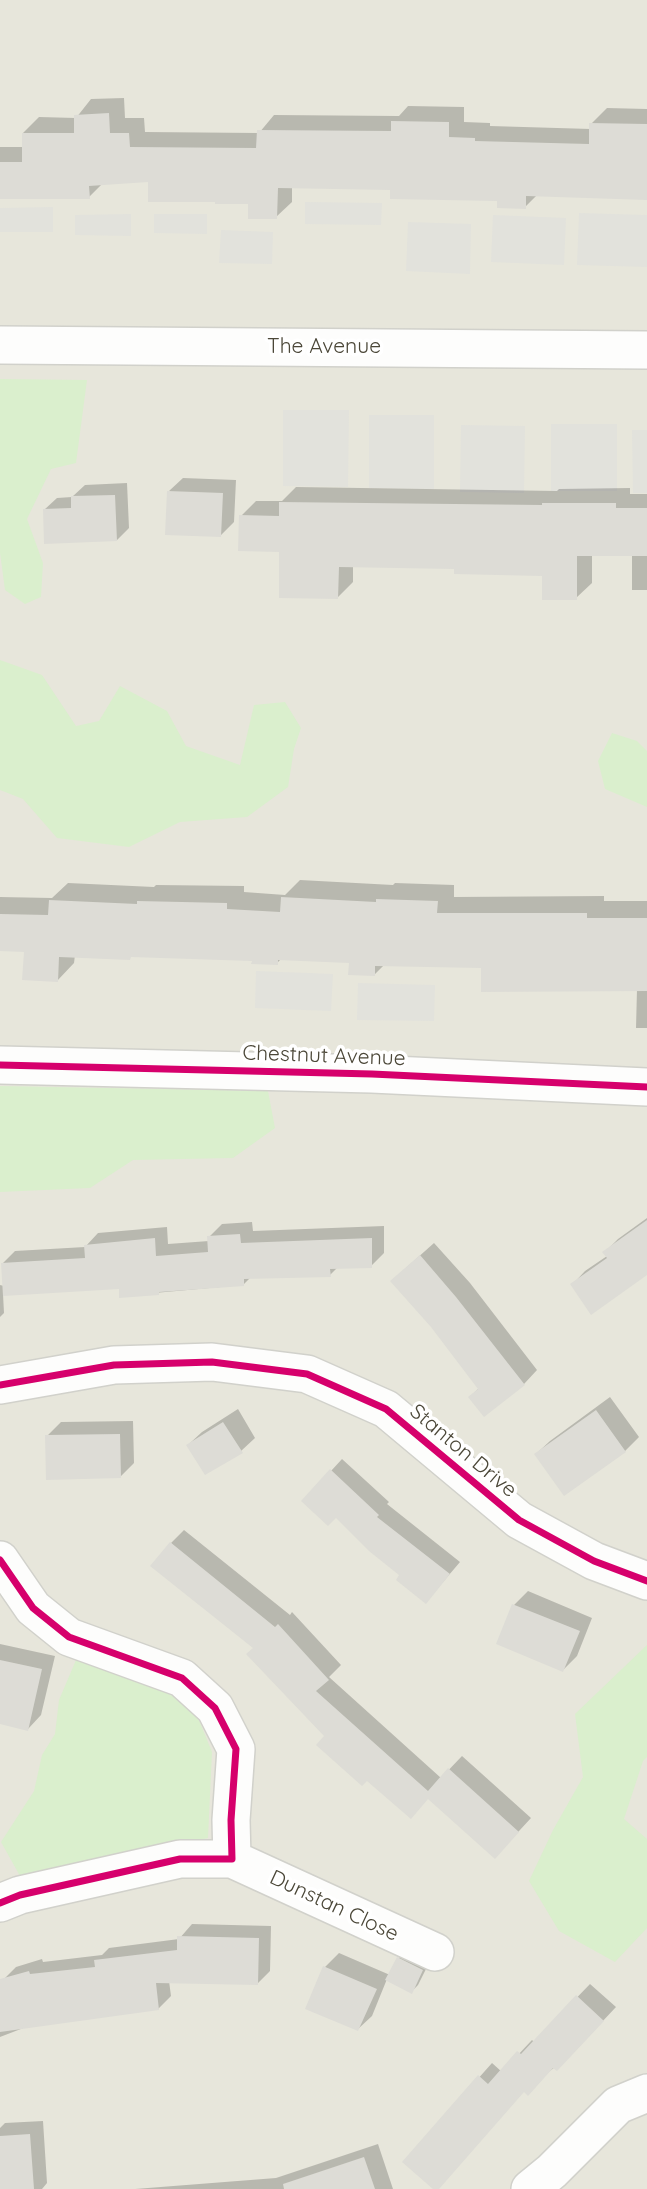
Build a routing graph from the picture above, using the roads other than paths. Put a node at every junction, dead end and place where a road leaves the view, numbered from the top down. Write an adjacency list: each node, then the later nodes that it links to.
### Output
1 (0, 345): 2 (street, The Avenue)
2 (647, 350)
3 (0, 1065): 4 (street, Chestnut Avenue)
4 (647, 1087)
5 (0, 1385): 7 (street, Stanton Drive)
6 (0, 1560): 8 (street)
7 (647, 1581)
8 (232, 1859): 9 (street); 10 (street, Dunstan Close)
9 (0, 1903)
10 (435, 1952)
11 (647, 2093): 12 (street)
12 (530, 2189)

